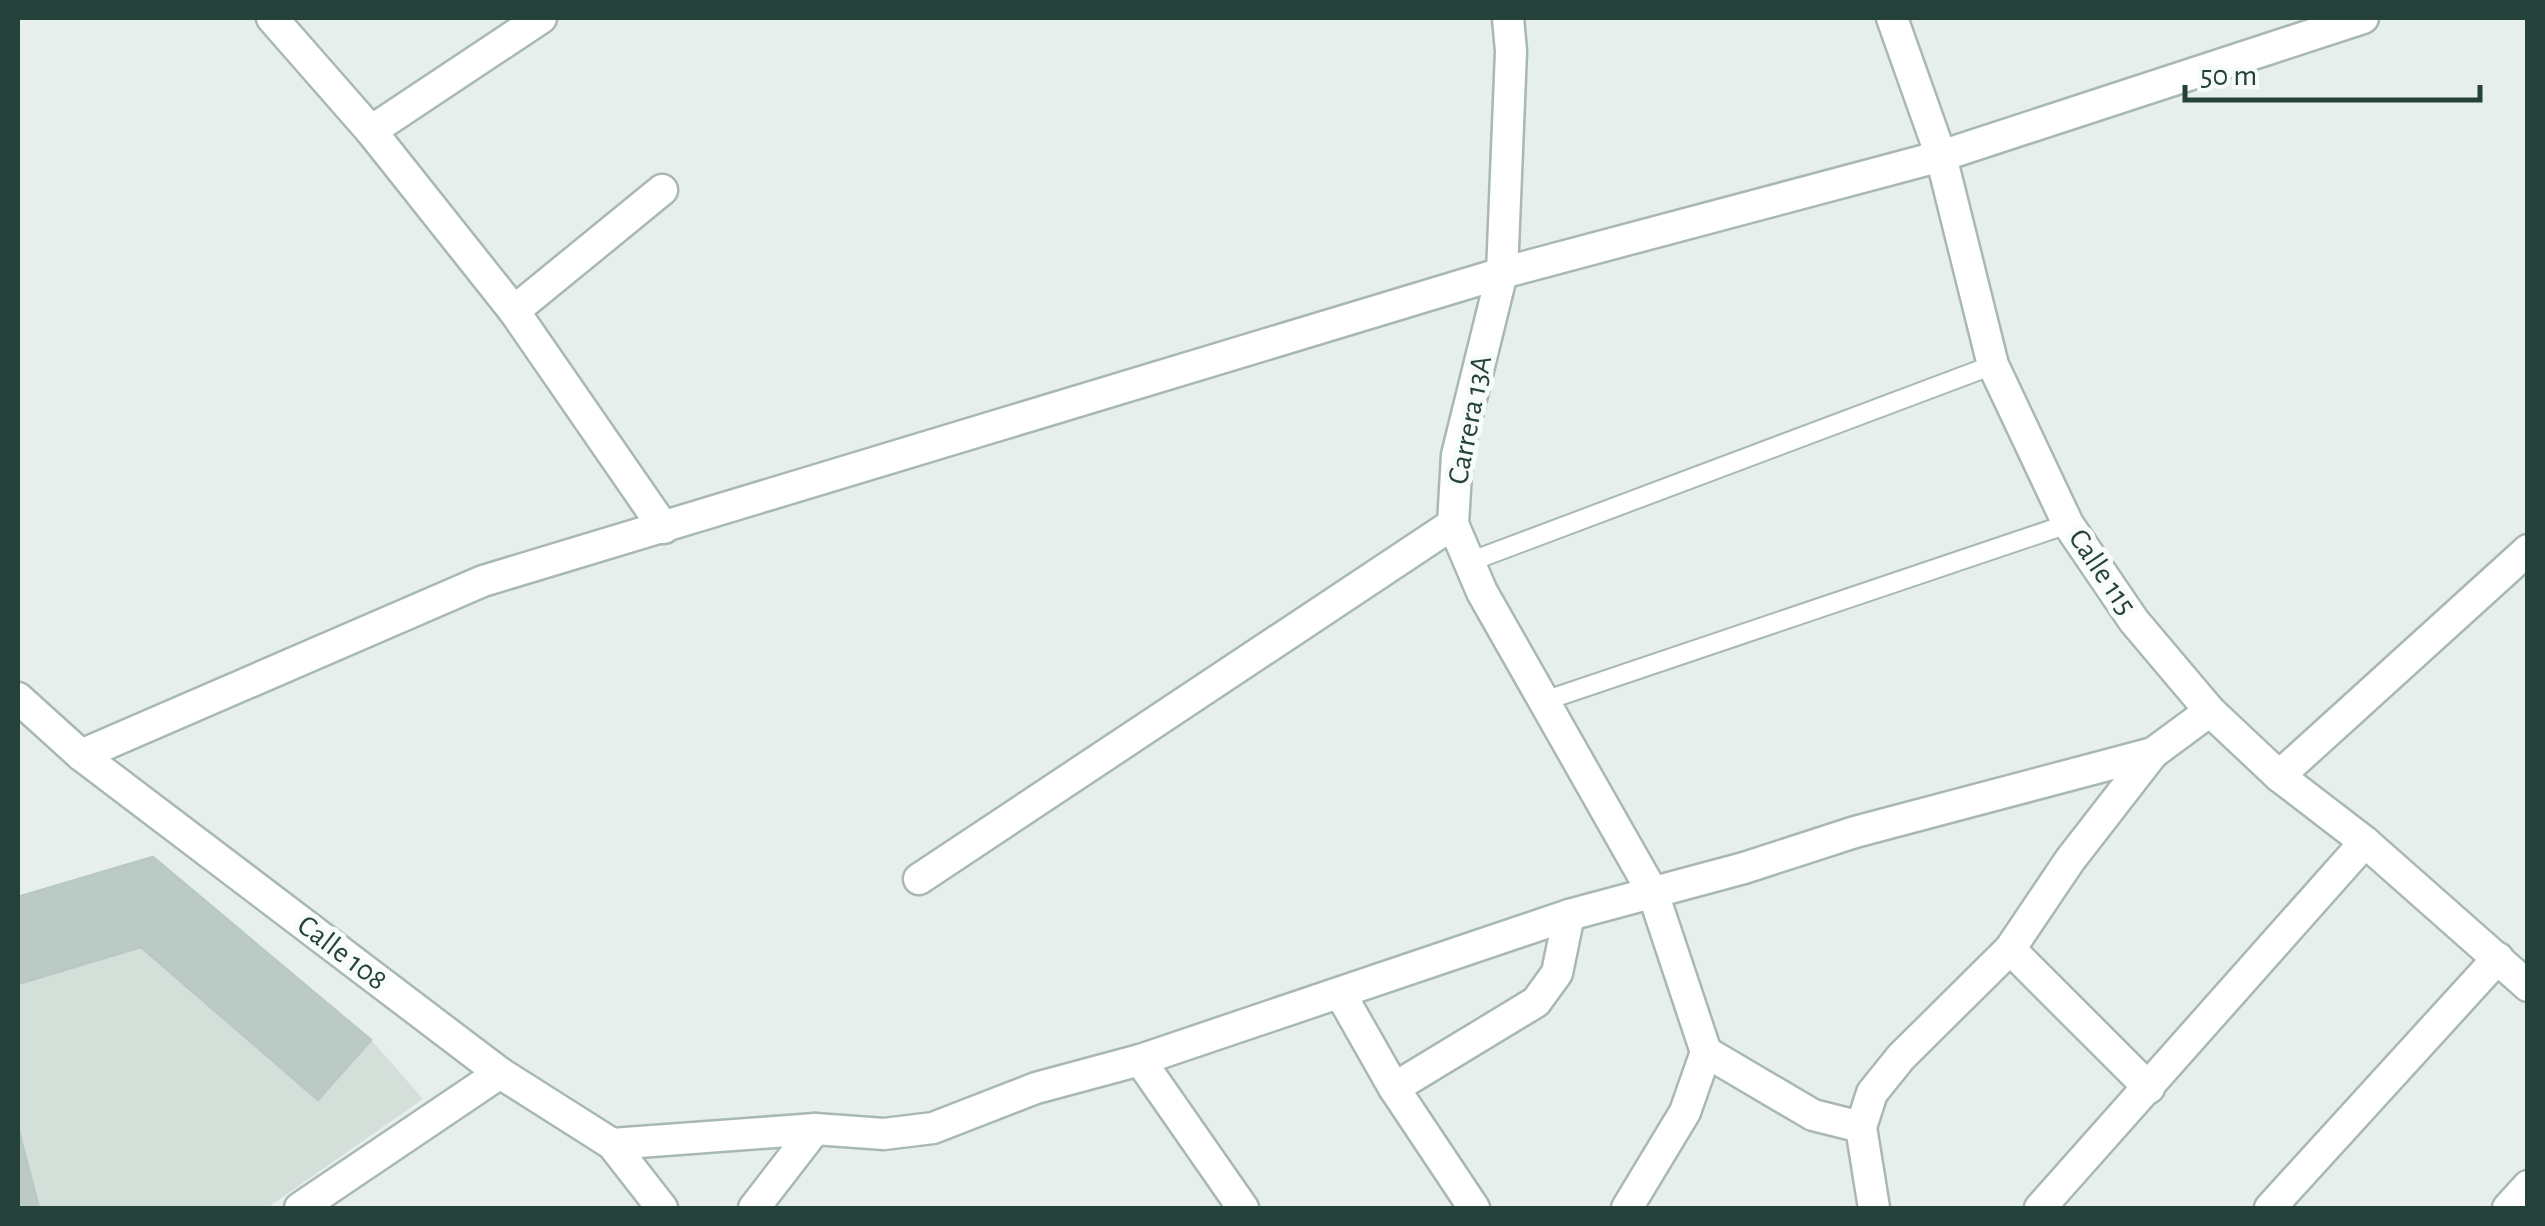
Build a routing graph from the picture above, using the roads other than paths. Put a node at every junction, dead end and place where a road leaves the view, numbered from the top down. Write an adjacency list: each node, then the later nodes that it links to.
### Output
1 (272, 18): 6 (street)
2 (541, 18): 6 (street)
3 (1508, 18): 9 (street, Carrera 13A)
4 (1892, 18): 7 (street, Calle 115)
5 (2363, 18): 7 (street)
6 (371, 130): 10 (street)
7 (1941, 156): 9 (street); 11 (street, Calle 115)
8 (662, 190): 10 (street)
9 (1502, 273): 12 (street, Carrera 13A); 14 (street)
10 (514, 311): 14 (street)
11 (1993, 365): 13 (street, Calle 115); 16 (lane)
12 (1453, 524): 16 (street, Carrera 13A); 24 (street)
13 (2068, 524): 18 (lane); 19 (street, Calle 115)
14 (664, 528): 21 (street)
15 (2528, 550): 22 (street)
16 (1469, 562): 18 (street, Carrera 13A)
17 (18, 698): 21 (street, Calle 108)
18 (1544, 701): 25 (street, Carrera 13A)
19 (2210, 711): 20 (street); 22 (street, Calle 115)
20 (2153, 753): 25 (street); 27 (street)
21 (81, 755): 33 (street, Calle 108)
22 (2279, 776): 23 (street, Calle 115)
23 (2365, 842): 28 (street, Calle 115); 35 (street)
24 (918, 879)
25 (1653, 893): 26 (street); 31 (street, Carrera 13A)
26 (1570, 915): 30 (street); 34 (street)
27 (2010, 949): 35 (street); 36 (street)
28 (2498, 958): 29 (street, Calle 115); 48 (street)
29 (2528, 986)
30 (1340, 993): 32 (street); 34 (street)
31 (1706, 1052): 36 (street); 45 (street)
32 (1140, 1060): 37 (street); 43 (street)
33 (500, 1072): 38 (street, Calle 108); 40 (street)
34 (1394, 1088): 44 (street)
35 (2149, 1088): 47 (street)
36 (1861, 1128): 46 (street)
37 (815, 1129): 38 (street); 42 (street)
38 (612, 1144): 41 (street, Calle 108)
39 (2528, 1186): 49 (street)
40 (300, 1208)
41 (662, 1208)
42 (754, 1208)
43 (1243, 1208)
44 (1474, 1208)
45 (1627, 1208)
46 (1874, 1208)
47 (2040, 1208)
48 (2270, 1208)
49 (2508, 1208)

